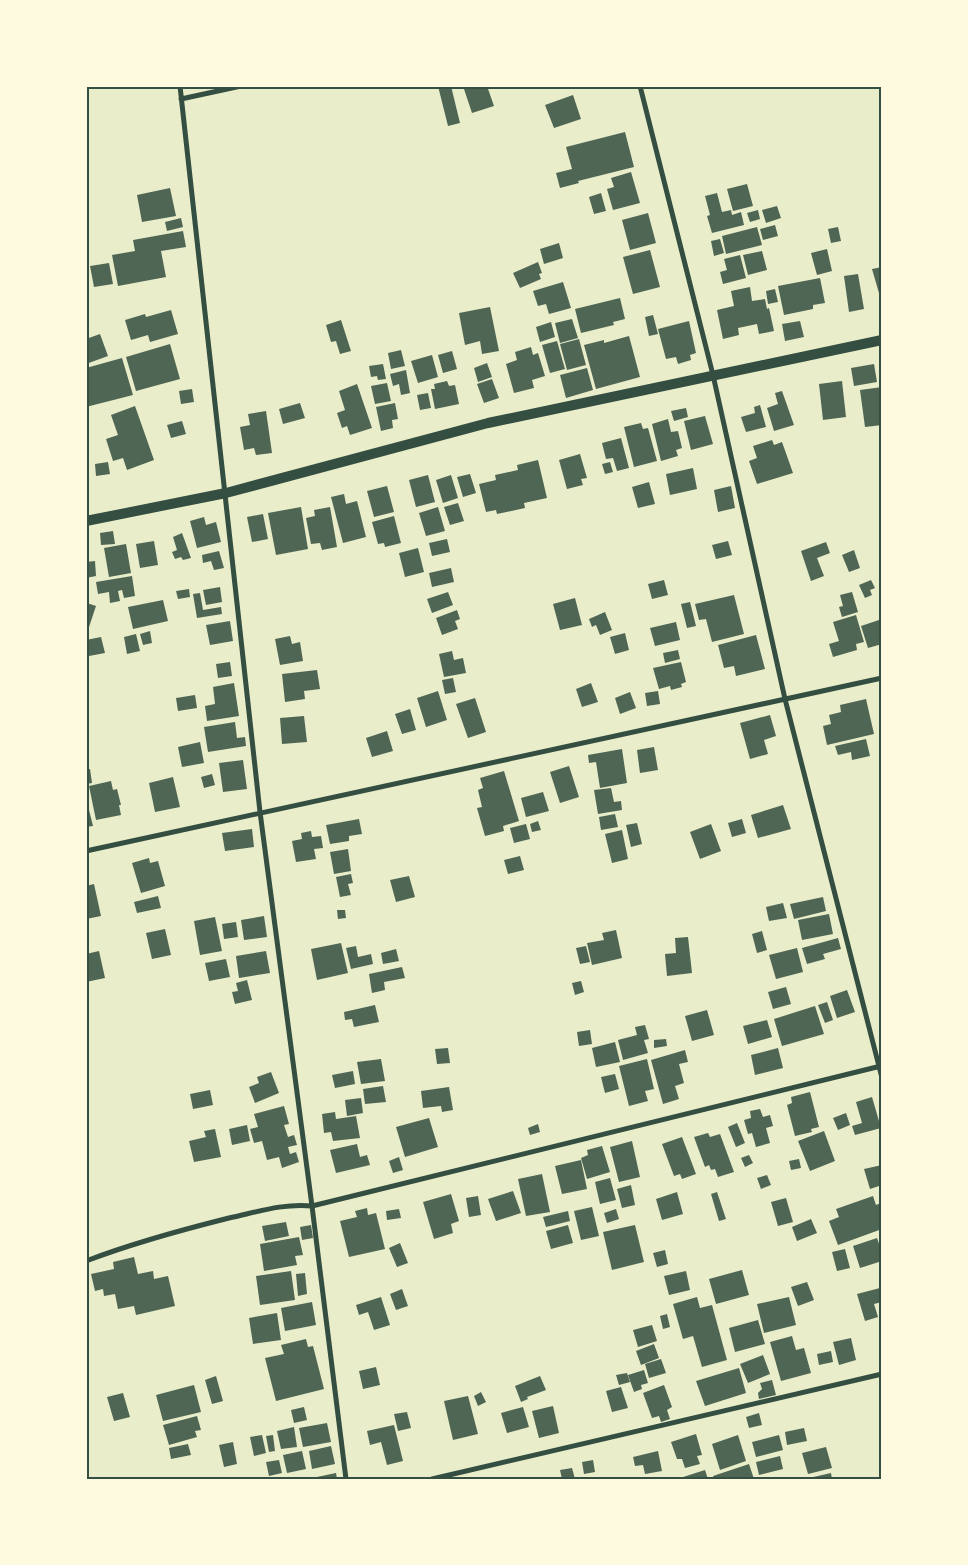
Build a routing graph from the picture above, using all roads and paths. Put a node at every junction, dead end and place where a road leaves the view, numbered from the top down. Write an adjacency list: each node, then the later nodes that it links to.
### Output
1 (180, 86): 4 (street)
2 (241, 86): 4 (street)
3 (640, 86): 6 (street)
4 (182, 99): 7 (street)
5 (882, 340): 6 (main road)
6 (713, 375): 7 (main road); 10 (street)
7 (226, 493): 8 (main road); 11 (street)
8 (86, 521)
9 (882, 678): 10 (street)
10 (785, 699): 11 (street); 13 (street)
11 (260, 812): 12 (street); 15 (street)
12 (86, 851)
13 (880, 1066): 14 (street); 15 (street)
14 (882, 1078)
15 (312, 1206): 16 (street); 18 (street)
16 (86, 1261)
17 (882, 1374): 19 (street)
18 (346, 1479)
19 (432, 1479)

